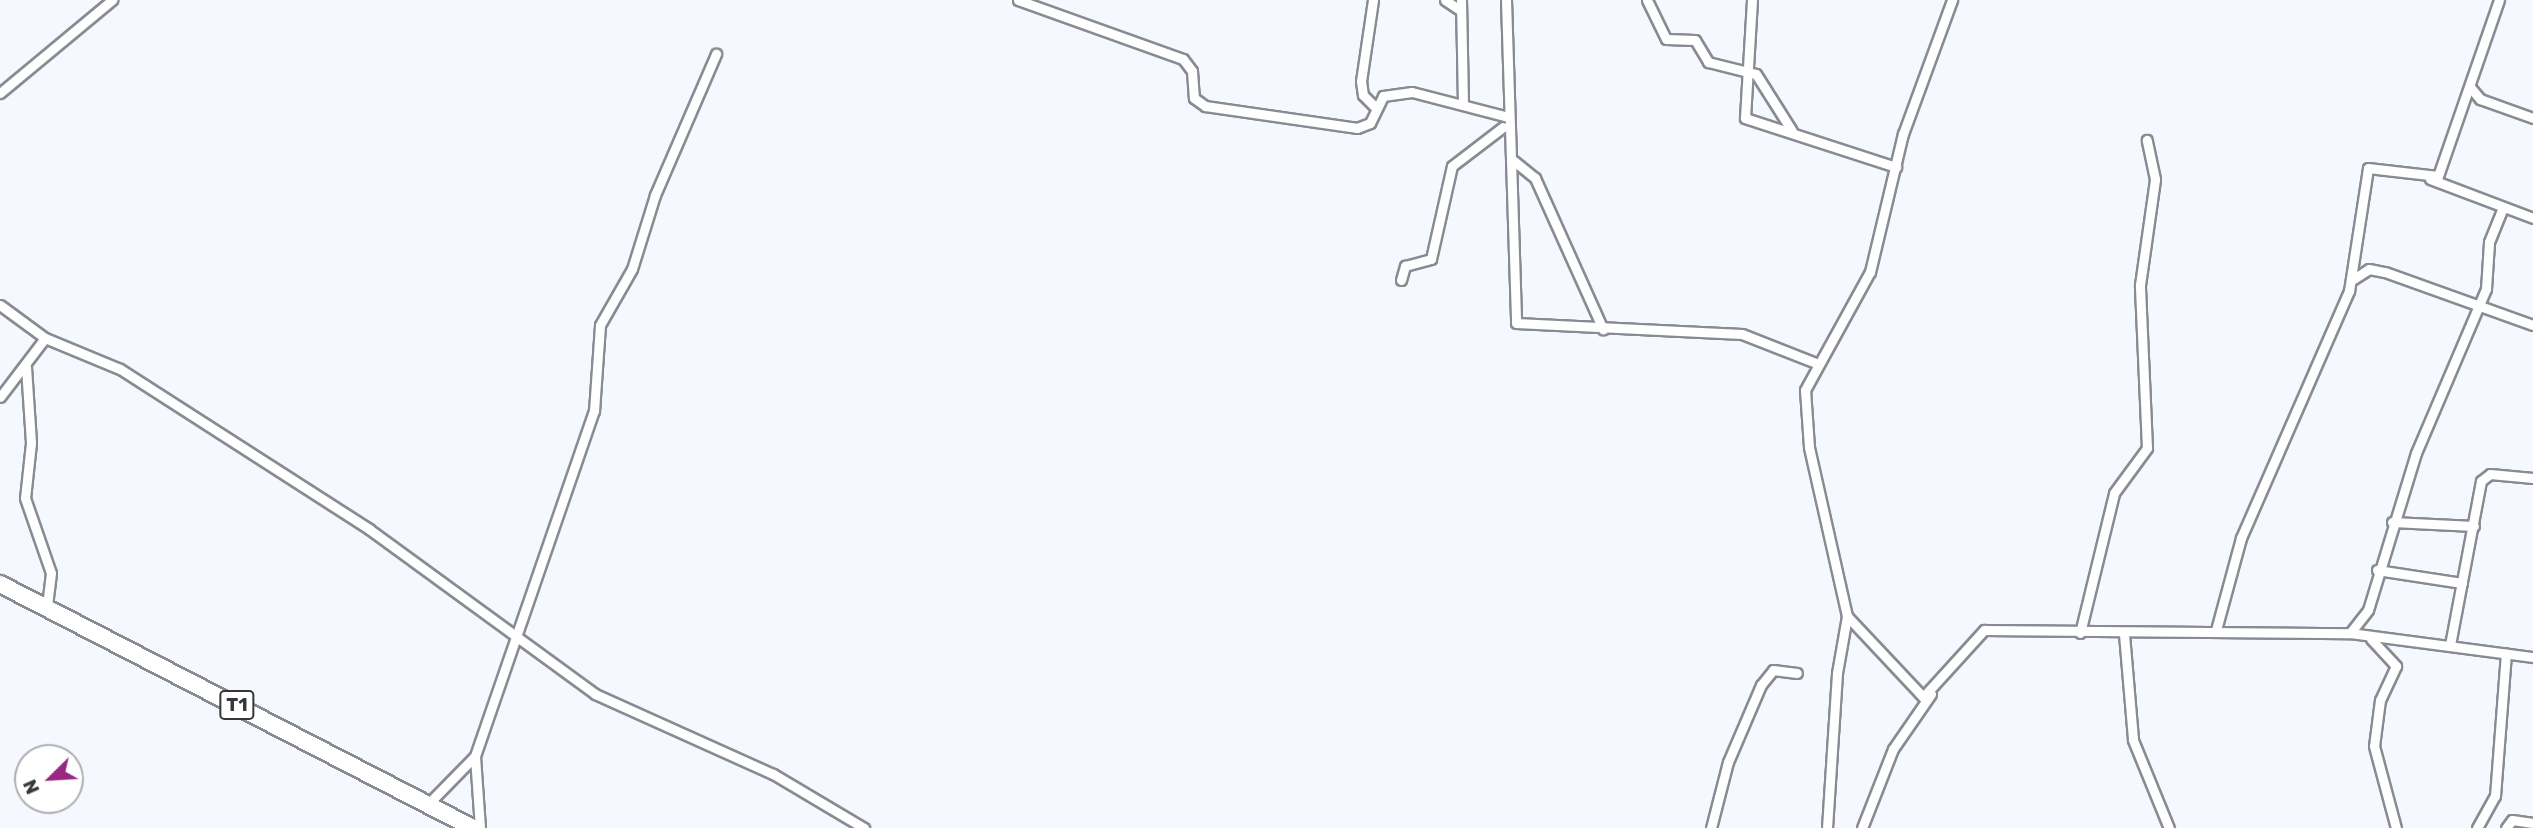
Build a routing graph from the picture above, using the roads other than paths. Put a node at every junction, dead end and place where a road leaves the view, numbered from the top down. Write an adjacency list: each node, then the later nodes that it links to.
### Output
1 (112, 0): 14 (street)
2 (1018, 0): 16 (street)
3 (1373, 0): 16 (street)
4 (1445, 0): 10 (street)
5 (1506, 0): 18 (street)
6 (1647, 0): 12 (street)
7 (1752, 0): 12 (street)
8 (1952, 0): 25 (street)
9 (2499, 0): 13 (street)
10 (1460, 5): 15 (street)
11 (716, 54): 52 (street)
12 (1752, 71): 21 (street); 21 (street)
13 (2470, 87): 19 (street); 26 (street)
14 (0, 93)
15 (1463, 102): 16 (street); 17 (street)
16 (1376, 107)
17 (1484, 108): 18 (street); 20 (street)
18 (1509, 117): 22 (street)
19 (2533, 118)
20 (1503, 127): 22 (street); 29 (street)
21 (1791, 131): 25 (street)
22 (1511, 136): 24 (street)
23 (2147, 140): 49 (street)
24 (1514, 161): 34 (street); 34 (street)
25 (1896, 167): 36 (street)
26 (2430, 179): 27 (street); 30 (street)
27 (2503, 208): 28 (street); 32 (street)
28 (2533, 218)
29 (1401, 280)
30 (2352, 280): 32 (street); 47 (street)
31 (0, 305): 35 (street)
32 (2477, 308): 33 (street); 40 (street)
33 (2533, 324)
34 (1604, 330): 36 (street)
35 (45, 338): 37 (street); 52 (street)
36 (1816, 363): 46 (street)
37 (26, 367): 38 (street); 45 (street)
38 (0, 397)
39 (2533, 478): 41 (street)
40 (2392, 522): 41 (street); 42 (street)
41 (2474, 526): 43 (street)
42 (2377, 570): 43 (street); 48 (street)
43 (2462, 583): 53 (street)
44 (0, 584): 45 (highway, T1)
45 (47, 608): 59 (highway, T1)
46 (1847, 616): 57 (street); 65 (street)
47 (2216, 630): 48 (street); 50 (street)
48 (2350, 632): 51 (street)
49 (2080, 633): 50 (street); 57 (street)
50 (2124, 634): 67 (street)
51 (2371, 639): 53 (street); 68 (street)
52 (514, 640): 58 (street); 63 (street)
53 (2450, 645): 54 (street)
54 (2506, 653): 55 (street); 69 (street)
55 (2533, 657)
56 (1797, 673): 64 (street)
57 (1931, 694): 66 (street)
58 (475, 756): 59 (street); 62 (street)
59 (428, 804): 61 (highway, T1)
60 (2533, 823): 70 (street)
61 (473, 828)
62 (480, 828)
63 (864, 828)
64 (1711, 828)
65 (1827, 828)
66 (1862, 828)
67 (2169, 828)
68 (2396, 828)
69 (2477, 828)
70 (2506, 828)

